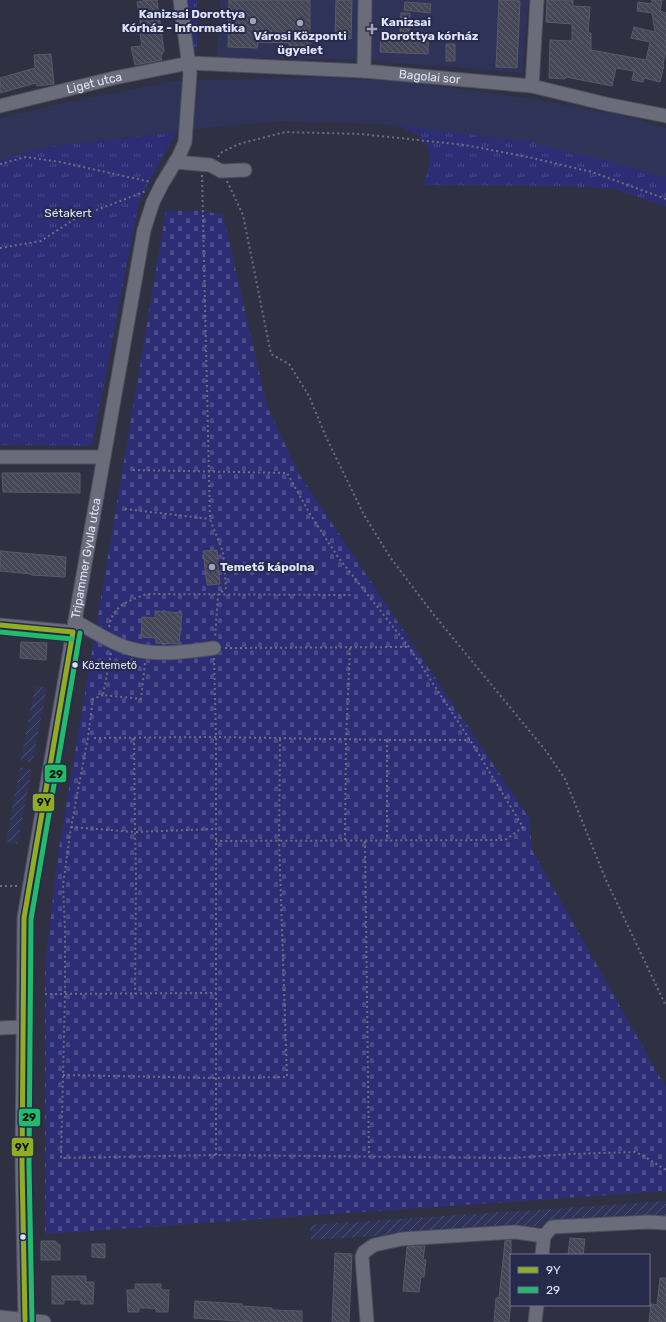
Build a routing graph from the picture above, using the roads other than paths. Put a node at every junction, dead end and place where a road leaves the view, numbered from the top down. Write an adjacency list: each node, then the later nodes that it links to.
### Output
1 (180, 0): 4 (street)
2 (365, 0): 5 (street)
3 (537, 0): 6 (street)
4 (190, 69): 5 (street, Bagolai sor); 7 (street, Liget utca); 9 (street, Tripammer Gyula utca)
5 (364, 71): 6 (street, Bagolai sor)
6 (532, 86): 8 (street, Bagolai sor)
7 (0, 106)
8 (666, 116)
9 (175, 162): 10 (street); 12 (street, Tripammer Gyula utca)
10 (245, 170)
11 (0, 457): 12 (street)
12 (104, 457): 14 (street, Tripammer Gyula utca)
13 (0, 625): 14 (street)
14 (74, 627): 15 (street); 16 (street, Tripammer Gyula utca)
15 (214, 648)
16 (23, 1027): 17 (street); 23 (street, Tripammer Gyula utca)
17 (0, 1028)
18 (666, 1223): 19 (street)
19 (544, 1236): 20 (street); 25 (street)
20 (542, 1254)
21 (537, 1306): 26 (street)
22 (0, 1318): 23 (street)
23 (25, 1320): 24 (street)
24 (44, 1322)
25 (366, 1322)
26 (535, 1322)

